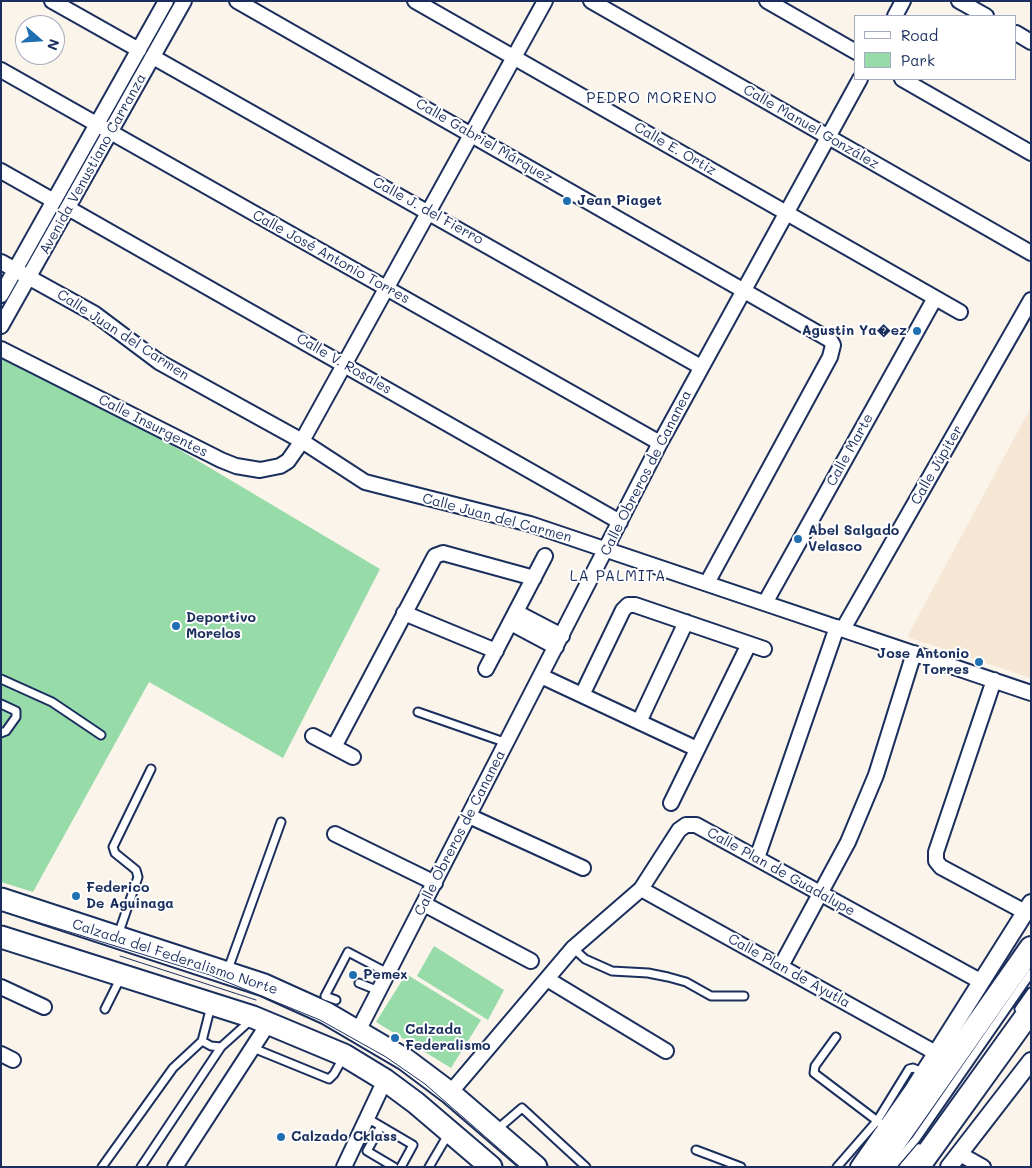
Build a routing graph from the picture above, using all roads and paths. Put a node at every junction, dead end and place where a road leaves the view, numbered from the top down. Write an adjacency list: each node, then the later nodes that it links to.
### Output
1 (52, 1): 15 (street)
2 (166, 1): 15 (street, Avenida Venustiano Carranza)
3 (184, 1): 17 (street, Avenida Venustiano Carranza)
4 (237, 1): 24 (street, Calle Gabriel Márquez)
5 (415, 1): 18 (street, Calle E. Ortiz)
6 (545, 1): 18 (street, Calle Insurgentes)
7 (591, 1): 25 (street, Calle Manuel González)
8 (766, 1): 16 (street)
9 (903, 1): 11 (street)
10 (959, 1): 12 (street)
11 (896, 15)
12 (984, 15)
13 (1017, 34): 14 (street)
14 (1031, 42)
15 (139, 50): 22 (street, Avenida Venustiano Carranza)
16 (854, 51)
17 (153, 57): 23 (street, Avenida Venustiano Carranza); 30 (street, Calle J. del Fierro)
18 (514, 57): 24 (street, Calle Insurgentes); 31 (street, Calle E. Ortiz)
19 (1, 70): 22 (street, Calle José Antonio Torres)
20 (859, 80): 25 (street, Calle Obreros de Cananea)
21 (904, 80): 26 (street)
22 (98, 126): 23 (street, Calle José Antonio Torres); 28 (street, Avenida Venustiano Carranza)
23 (110, 133): 29 (street, Avenida Venustiano Carranza); 36 (street, Calle José Antonio Torres)
24 (472, 134): 30 (street, Calle Insurgentes); 37 (street, Calle Gabriel Márquez)
25 (828, 137): 31 (street, Calle Obreros de Cananea); 32 (street, Calle Manuel González)
26 (1031, 153)
27 (1, 171): 28 (street)
28 (54, 201): 34 (street, Avenida Venustiano Carranza)
29 (68, 208): 35 (street, Avenida Venustiano Carranza); 44 (street, Calle V. Rosales)
30 (429, 211): 36 (street, Calle Insurgentes); 45 (street, Calle J. del Fierro)
31 (785, 213): 37 (street, Calle Obreros de Cananea); 39 (street, Calle E. Ortiz)
32 (1031, 253)
33 (1, 262): 34 (street, Calle Juan del Carmen)
34 (16, 269): 35 (street, Calle Juan del Carmen); 38 (street, Avenida Venustiano Carranza)
35 (29, 276): 42 (street, Avenida Venustiano Carranza); 46 (street, Calle Juan del Carmen)
36 (386, 288): 44 (street, Calle Insurgentes); 47 (street, Calle José Antonio Torres)
37 (743, 291): 45 (street, Calle Obreros de Cananea); 52 (street, Calle Gabriel Márquez)
38 (1, 295)
39 (935, 298): 41 (street, Calle E. Ortiz); 53 (street, Calle Marte)
40 (1031, 300): 57 (street, Calle Júpiter)
41 (960, 312)
42 (1, 326)
43 (1, 349): 46 (street, Calle Insurgentes)
44 (344, 364): 46 (street, Calle Insurgentes); 48 (street, Calle V. Rosales)
45 (701, 367): 47 (street, Calle Obreros de Cananea)
46 (302, 441): 49 (street, Calle Juan del Carmen)
47 (660, 443): 48 (street, Calle Obreros de Cananea)
48 (620, 522): 49 (street, Calle Obreros de Cananea)
49 (606, 550): 52 (street, Calle Juan del Carmen); 58 (street, Calle Obreros de Cananea)
50 (545, 556): 51 (street)
51 (534, 578): 54 (street); 55 (street)
52 (707, 583): 53 (street, Calle Juan del Carmen)
53 (765, 603): 57 (street, Calle Juan del Carmen)
54 (404, 613): 61 (street); 76 (street)
55 (513, 617): 58 (street); 61 (street)
56 (686, 622): 59 (street); 68 (street); 71 (street)
57 (840, 628): 62 (street, Calle Juan del Carmen); 84 (street, Calle Júpiter)
58 (559, 642): 64 (street, Calle Obreros de Cananea)
59 (749, 644): 60 (street); 77 (street)
60 (764, 650)
61 (496, 651): 63 (street)
62 (914, 653): 66 (street, Calle Juan del Carmen); 88 (street)
63 (486, 669)
64 (541, 676): 68 (street); 75 (street, Calle Obreros de Cananea)
65 (1, 679): 73 (lane)
66 (994, 680): 67 (street, Calle Juan del Carmen); 91 (street)
67 (1031, 693)
68 (582, 695): 71 (street)
69 (1, 704): 72 (lane)
70 (418, 712): 75 (lane)
71 (639, 722): 77 (street)
72 (1, 732)
73 (101, 735)
74 (313, 736): 76 (street)
75 (507, 743): 81 (street, Calle Obreros de Cananea)
76 (334, 747): 78 (street)
77 (697, 749): 80 (street)
78 (353, 757)
79 (151, 769): 92 (lane)
80 (671, 803)
81 (469, 816): 85 (street); 86 (street, Calle Obreros de Cananea)
82 (281, 822): 98 (lane)
83 (335, 834): 86 (street)
84 (757, 858): 87 (street, Calle Plan de Guadalupe); 88 (street, Calle Plan de Guadalupe)
85 (583, 868)
86 (435, 883): 90 (street, Calle Obreros de Cananea)
87 (642, 890): 94 (street, Calle Plan de Guadalupe); 97 (street, Calle Plan de Ayutla)
88 (820, 893): 97 (street); 103 (street, Calle Plan de Guadalupe)
89 (1, 899): 92 (main road, Calzada del Federalismo Norte)
90 (424, 904): 96 (street); 99 (street, Calle Obreros de Cananea)
91 (1028, 908): 103 (street)
92 (117, 937): 98 (main road, Calzada del Federalismo Norte)
93 (4, 943): 101 (main road)
94 (572, 948): 102 (street, Calle Plan de Guadalupe); 108 (lane)
95 (1031, 948): 127 (highway)
96 (532, 961)
97 (781, 966): 121 (street, Calle Plan de Ayutla)
98 (227, 972): 110 (main road, Calzada del Federalismo Norte)
99 (388, 973): 106 (street, Calle Obreros de Cananea); 110 (lane)
100 (1031, 973): 152 (lane)
101 (122, 974): 109 (main road); 112 (lane)
102 (547, 978): 120 (street); 125 (street, Calle Plan de Guadalupe)
103 (980, 981): 121 (street)
104 (359, 983): 106 (lane)
105 (1, 988): 111 (street)
106 (379, 992): 115 (street, Calle Obreros de Cananea)
107 (1031, 992): 113 (lane)
108 (744, 996)
109 (212, 1004): 114 (main road); 117 (lane)
110 (333, 1004): 115 (main road, Calzada del Federalismo Norte)
111 (44, 1007)
112 (105, 1009)
113 (1022, 1013): 154 (highway)
114 (261, 1020): 118 (lane); 119 (street); 122 (main road)
115 (358, 1031): 125 (main road, Calzada del Federalismo Norte)
116 (836, 1037): 130 (lane)
117 (202, 1040): 118 (lane); 137 (lane)
118 (221, 1047): 138 (lane)
119 (253, 1048): 122 (lane); 139 (street)
120 (666, 1051)
121 (936, 1053): 130 (street)
122 (344, 1055): 124 (main road)
123 (1031, 1061): 135 (street)
124 (385, 1080): 128 (street); 133 (main road)
125 (450, 1094): 129 (main road, Calzada del Federalismo Norte)
126 (951, 1104): 153 (lane)
127 (915, 1116): 150 (highway); 151 (highway)
128 (367, 1118): 131 (lane); 140 (street)
129 (479, 1119): 132 (main road); 144 (main road, Calzada del Federalismo Norte)
130 (882, 1124): 148 (lane); 149 (street)
131 (381, 1126): 141 (lane); 142 (lane)
132 (501, 1126): 145 (main road); 146 (lane)
133 (449, 1132): 136 (main road); 143 (lane)
134 (696, 1150): 147 (lane)
135 (960, 1154): 155 (street); 156 (street)
136 (483, 1161)
137 (102, 1167)
138 (141, 1167)
139 (174, 1167)
140 (344, 1167)
141 (394, 1167)
142 (401, 1167)
143 (429, 1167)
144 (536, 1167)
145 (548, 1167)
146 (586, 1167)
147 (741, 1167)
148 (837, 1167)
149 (859, 1167)
150 (863, 1167)
151 (877, 1167)
152 (892, 1167)
153 (903, 1167)
154 (918, 1167)
155 (949, 1167)
156 (983, 1167)

